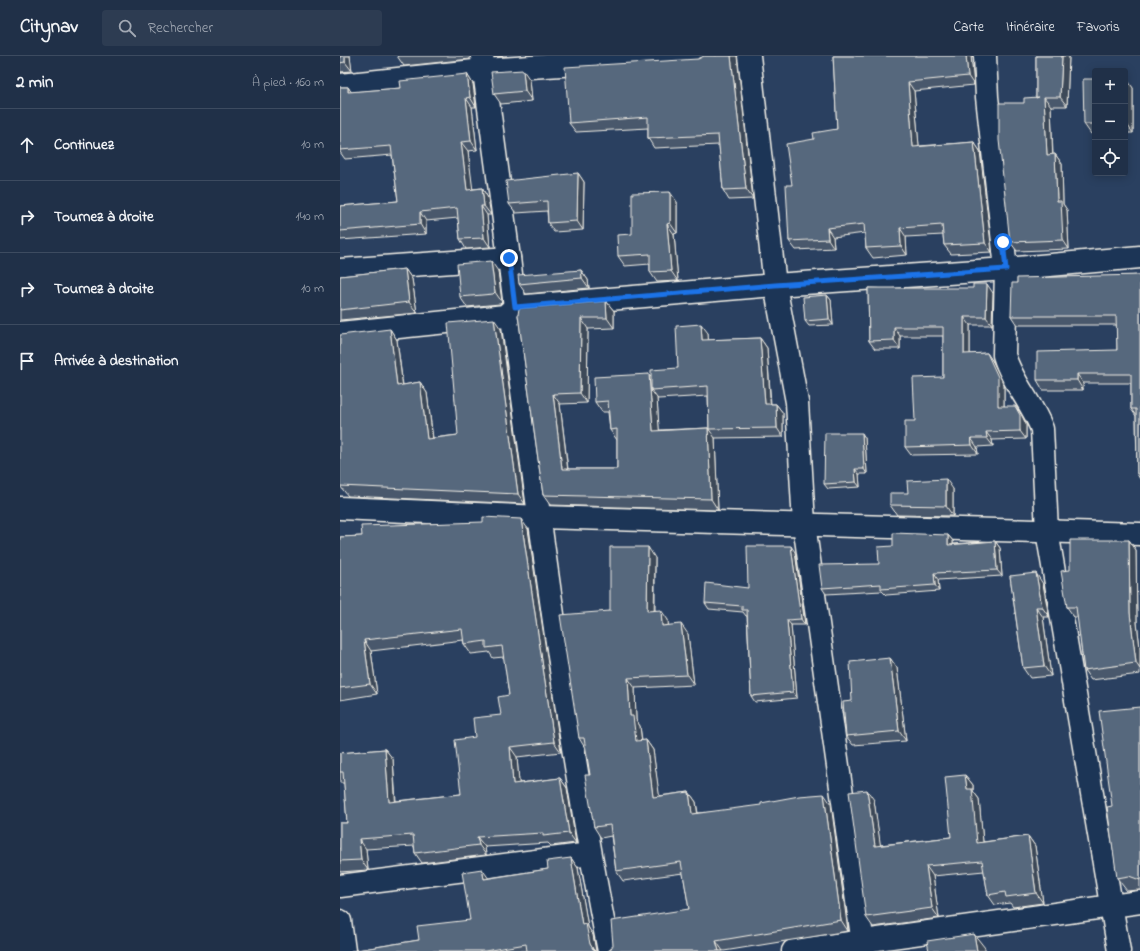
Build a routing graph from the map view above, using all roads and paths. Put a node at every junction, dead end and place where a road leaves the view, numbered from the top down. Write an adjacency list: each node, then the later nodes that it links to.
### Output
1 (704, 56): 4 (street)
2 (749, 56): 10 (street)
3 (985, 56): 8 (street)
4 (483, 63): 5 (street); 7 (street)
5 (340, 85)
6 (1140, 257): 8 (street)
7 (509, 258): 9 (street); 11 (street)
8 (1006, 269): 10 (street); 16 (street)
9 (340, 270)
10 (775, 285): 11 (street); 15 (street)
11 (515, 307): 12 (street); 14 (street)
12 (340, 334)
13 (340, 508): 14 (street)
14 (540, 517): 15 (street); 18 (street)
15 (804, 524): 16 (street); 23 (street)
16 (1047, 531): 17 (street); 21 (street)
17 (1140, 534)
18 (590, 854): 19 (street); 25 (street)
19 (340, 886)
20 (1140, 902): 21 (street)
21 (1112, 906): 23 (street); 27 (street)
22 (340, 922): 24 (street)
23 (863, 946): 26 (street)
24 (344, 951)
25 (609, 951)
26 (793, 951)
27 (1119, 951)

